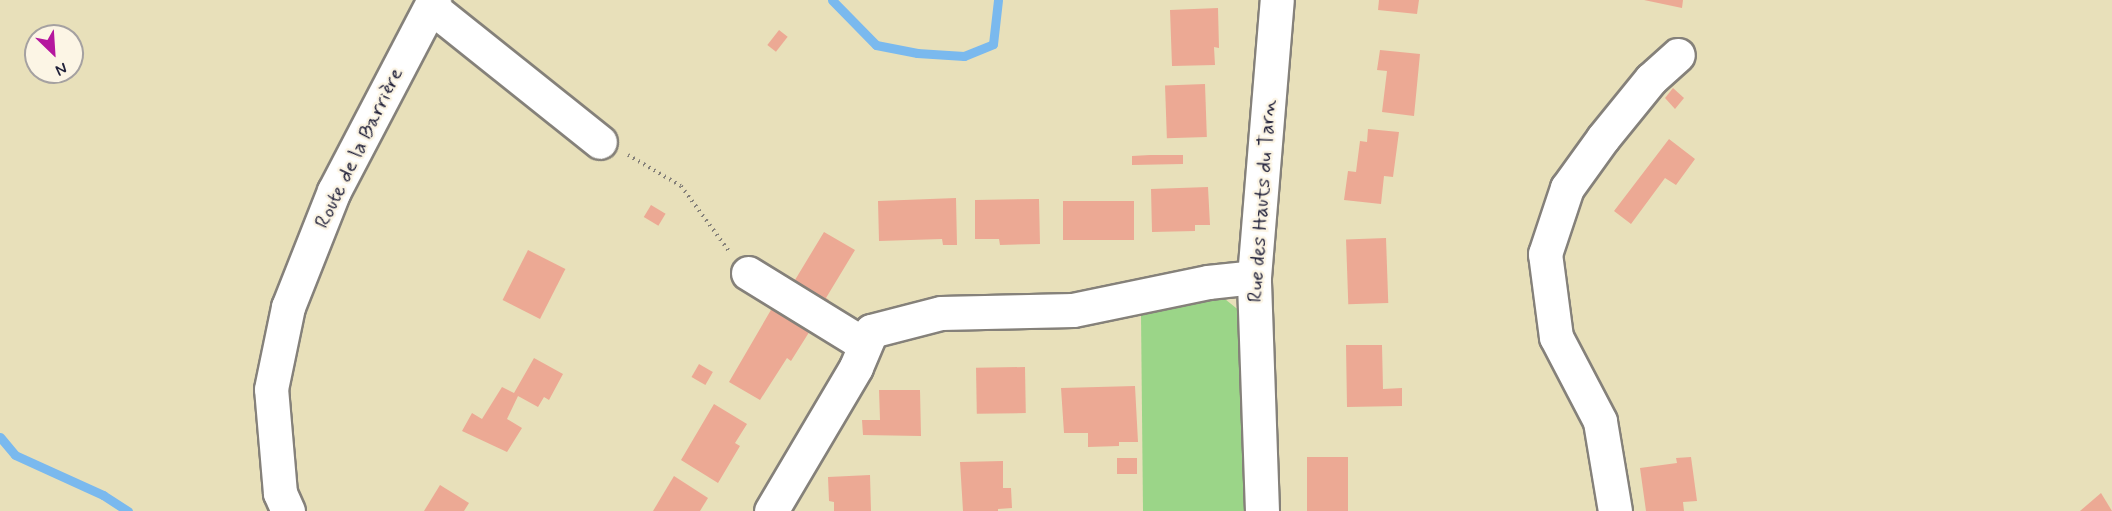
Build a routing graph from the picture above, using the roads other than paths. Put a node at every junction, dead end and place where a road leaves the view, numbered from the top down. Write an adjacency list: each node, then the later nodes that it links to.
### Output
1 (1277, 0): 6 (street, Rue des Hauts du Tarn)
2 (433, 3): 4 (street); 8 (street, Route de la Barrière)
3 (1678, 55): 11 (street)
4 (600, 142)
5 (748, 273): 7 (street)
6 (1254, 277): 7 (street); 10 (street, Rue des Hauts du Tarn)
7 (865, 345): 9 (street)
8 (288, 511)
9 (771, 511)
10 (1263, 511)
11 (1614, 511)

